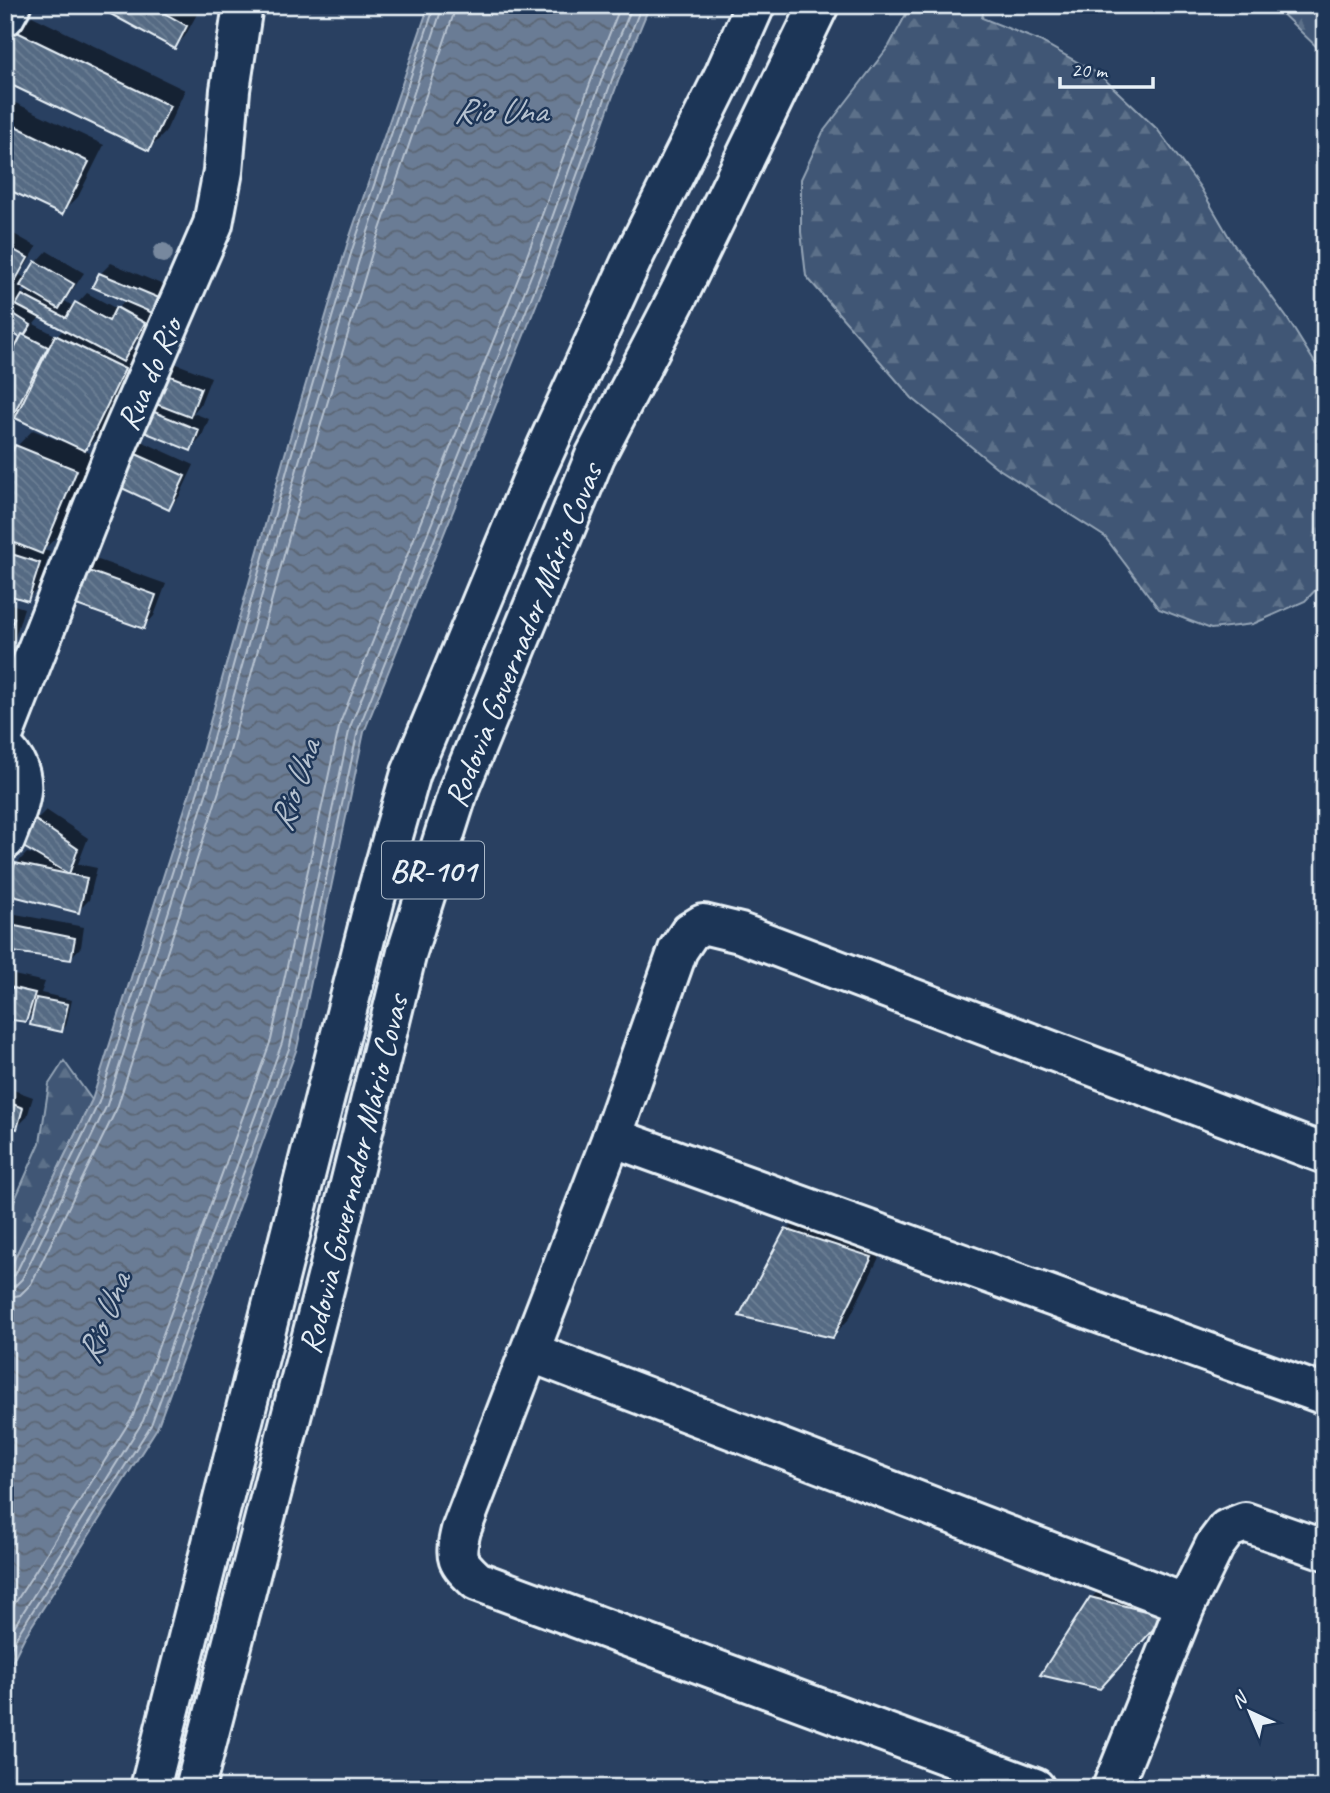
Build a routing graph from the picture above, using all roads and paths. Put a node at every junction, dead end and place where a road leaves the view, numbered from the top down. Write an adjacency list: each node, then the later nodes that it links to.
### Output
1 (11, 5): 5 (main road)
2 (243, 5): 6 (main road, Rua do Rio)
3 (755, 5): 15 (main road, Rodovia Governador Mário Covas / BR-101)
4 (819, 5): 16 (main road, Rodovia Governador Mário Covas / BR-101)
5 (5, 16)
6 (5, 731)
7 (5, 749): 8 (main road)
8 (5, 839)
9 (612, 1137): 10 (main road); 11 (main road); 12 (main road)
10 (1325, 1154)
11 (530, 1352): 14 (main road); 17 (main road)
12 (1325, 1395)
13 (1325, 1550): 14 (main road)
14 (1186, 1604): 18 (main road)
15 (150, 1788)
16 (195, 1788)
17 (1035, 1788)
18 (1112, 1788)

